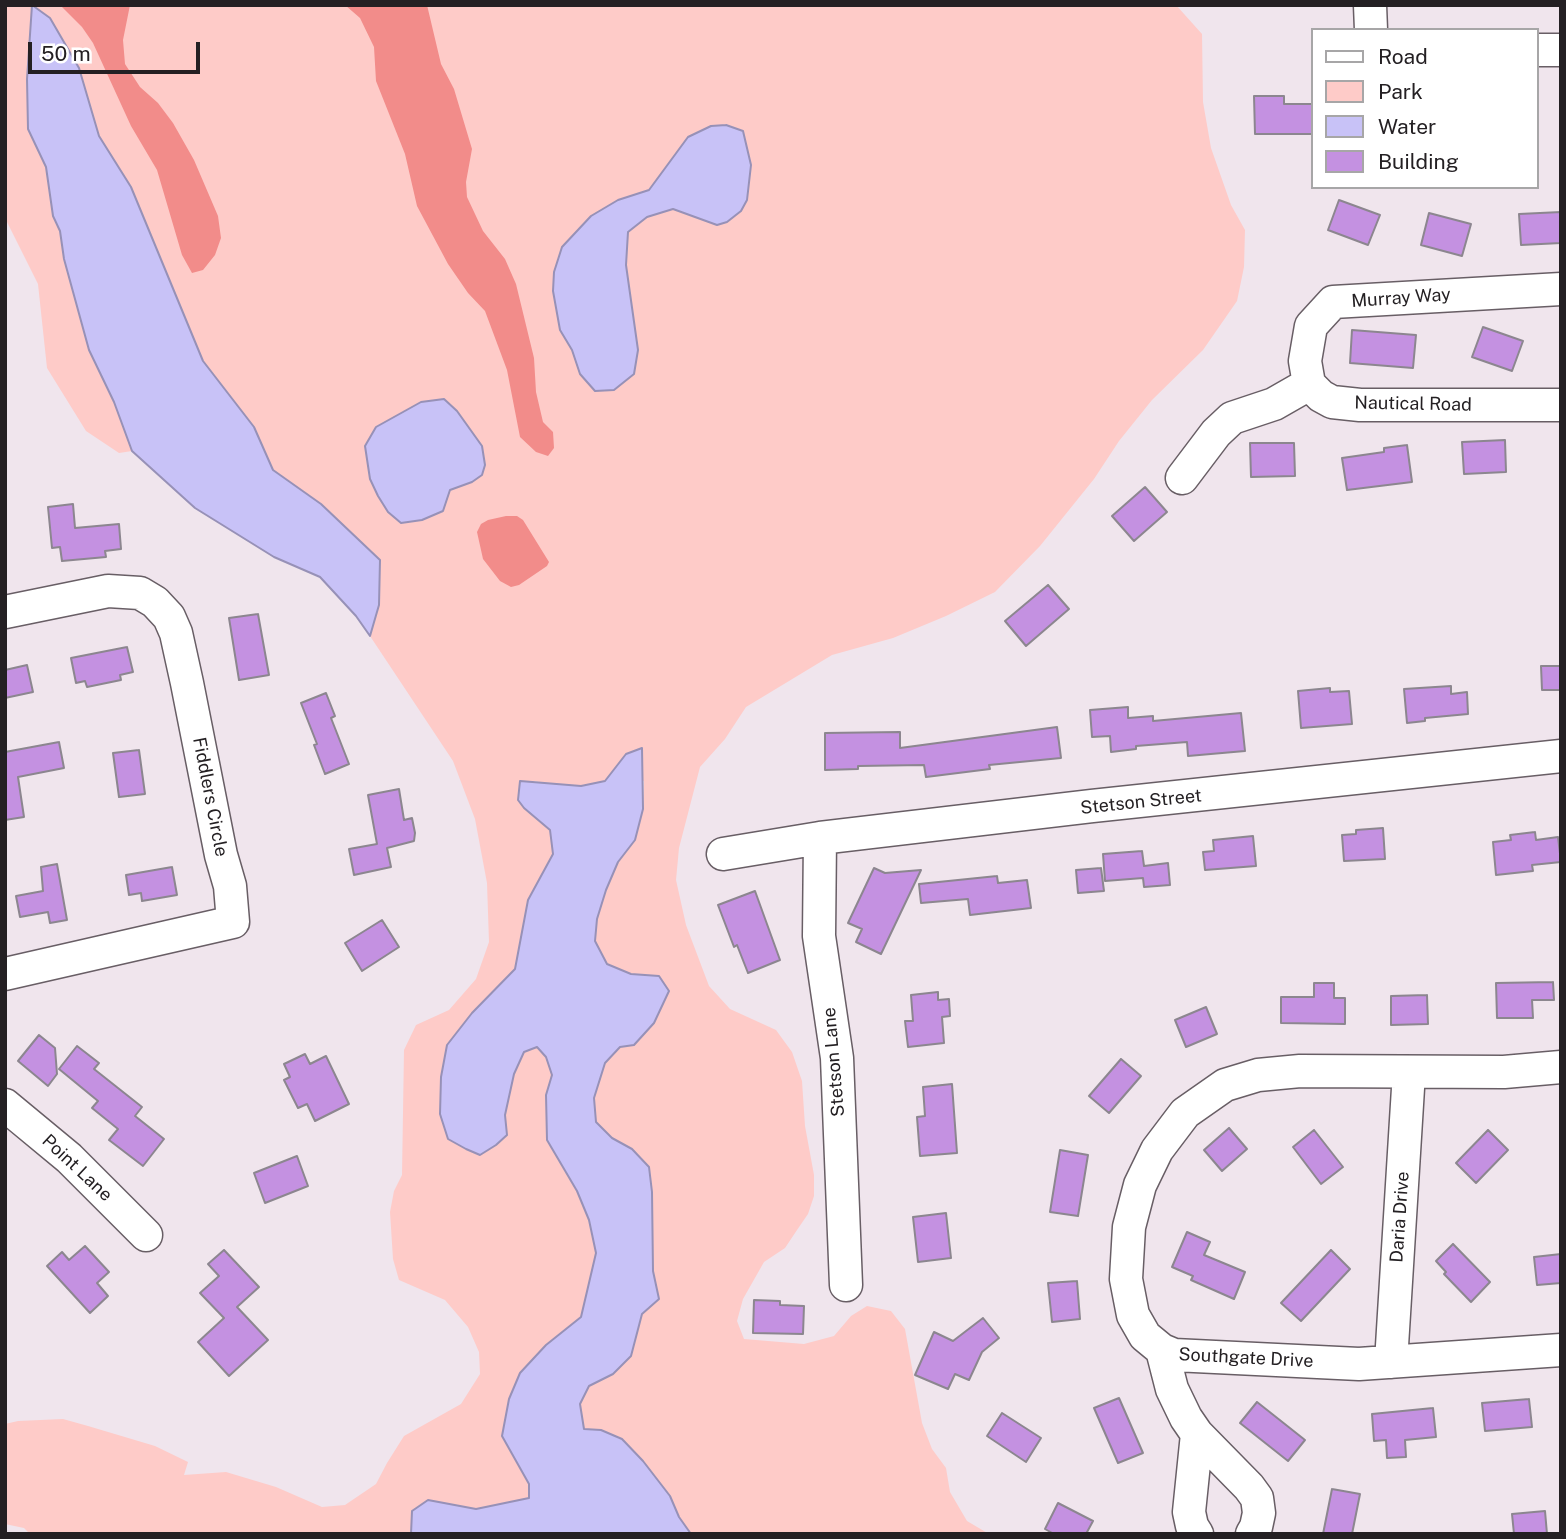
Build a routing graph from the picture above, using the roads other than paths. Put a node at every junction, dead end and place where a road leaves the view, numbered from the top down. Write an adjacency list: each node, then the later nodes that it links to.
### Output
1 (1370, 5): 2 (street)
2 (1371, 28)
3 (1538, 50): 4 (street)
4 (1561, 50)
5 (1561, 289): 6 (street, Murray Way)
6 (1309, 384): 7 (street, Nautical Road); 8 (street)
7 (1561, 405)
8 (1182, 478)
9 (5, 612): 13 (street, Fiddlers Circle)
10 (1561, 756): 11 (street, Stetson Street)
11 (820, 838): 12 (street, Stetson Street); 18 (street, Stetson Lane)
12 (723, 855)
13 (5, 974)
14 (1561, 1067): 15 (street, Southgate Drive)
15 (1409, 1072): 19 (street, Southgate Drive); 21 (street, Daria Drive)
16 (5, 1105): 17 (street, Point Lane)
17 (146, 1235)
18 (846, 1285)
19 (1162, 1350): 21 (street, Southgate Drive); 22 (street)
20 (1561, 1350): 21 (street, Southgate Drive)
21 (1391, 1362)
22 (1196, 1434): 23 (street); 24 (street)
23 (1197, 1534)
24 (1252, 1534)

